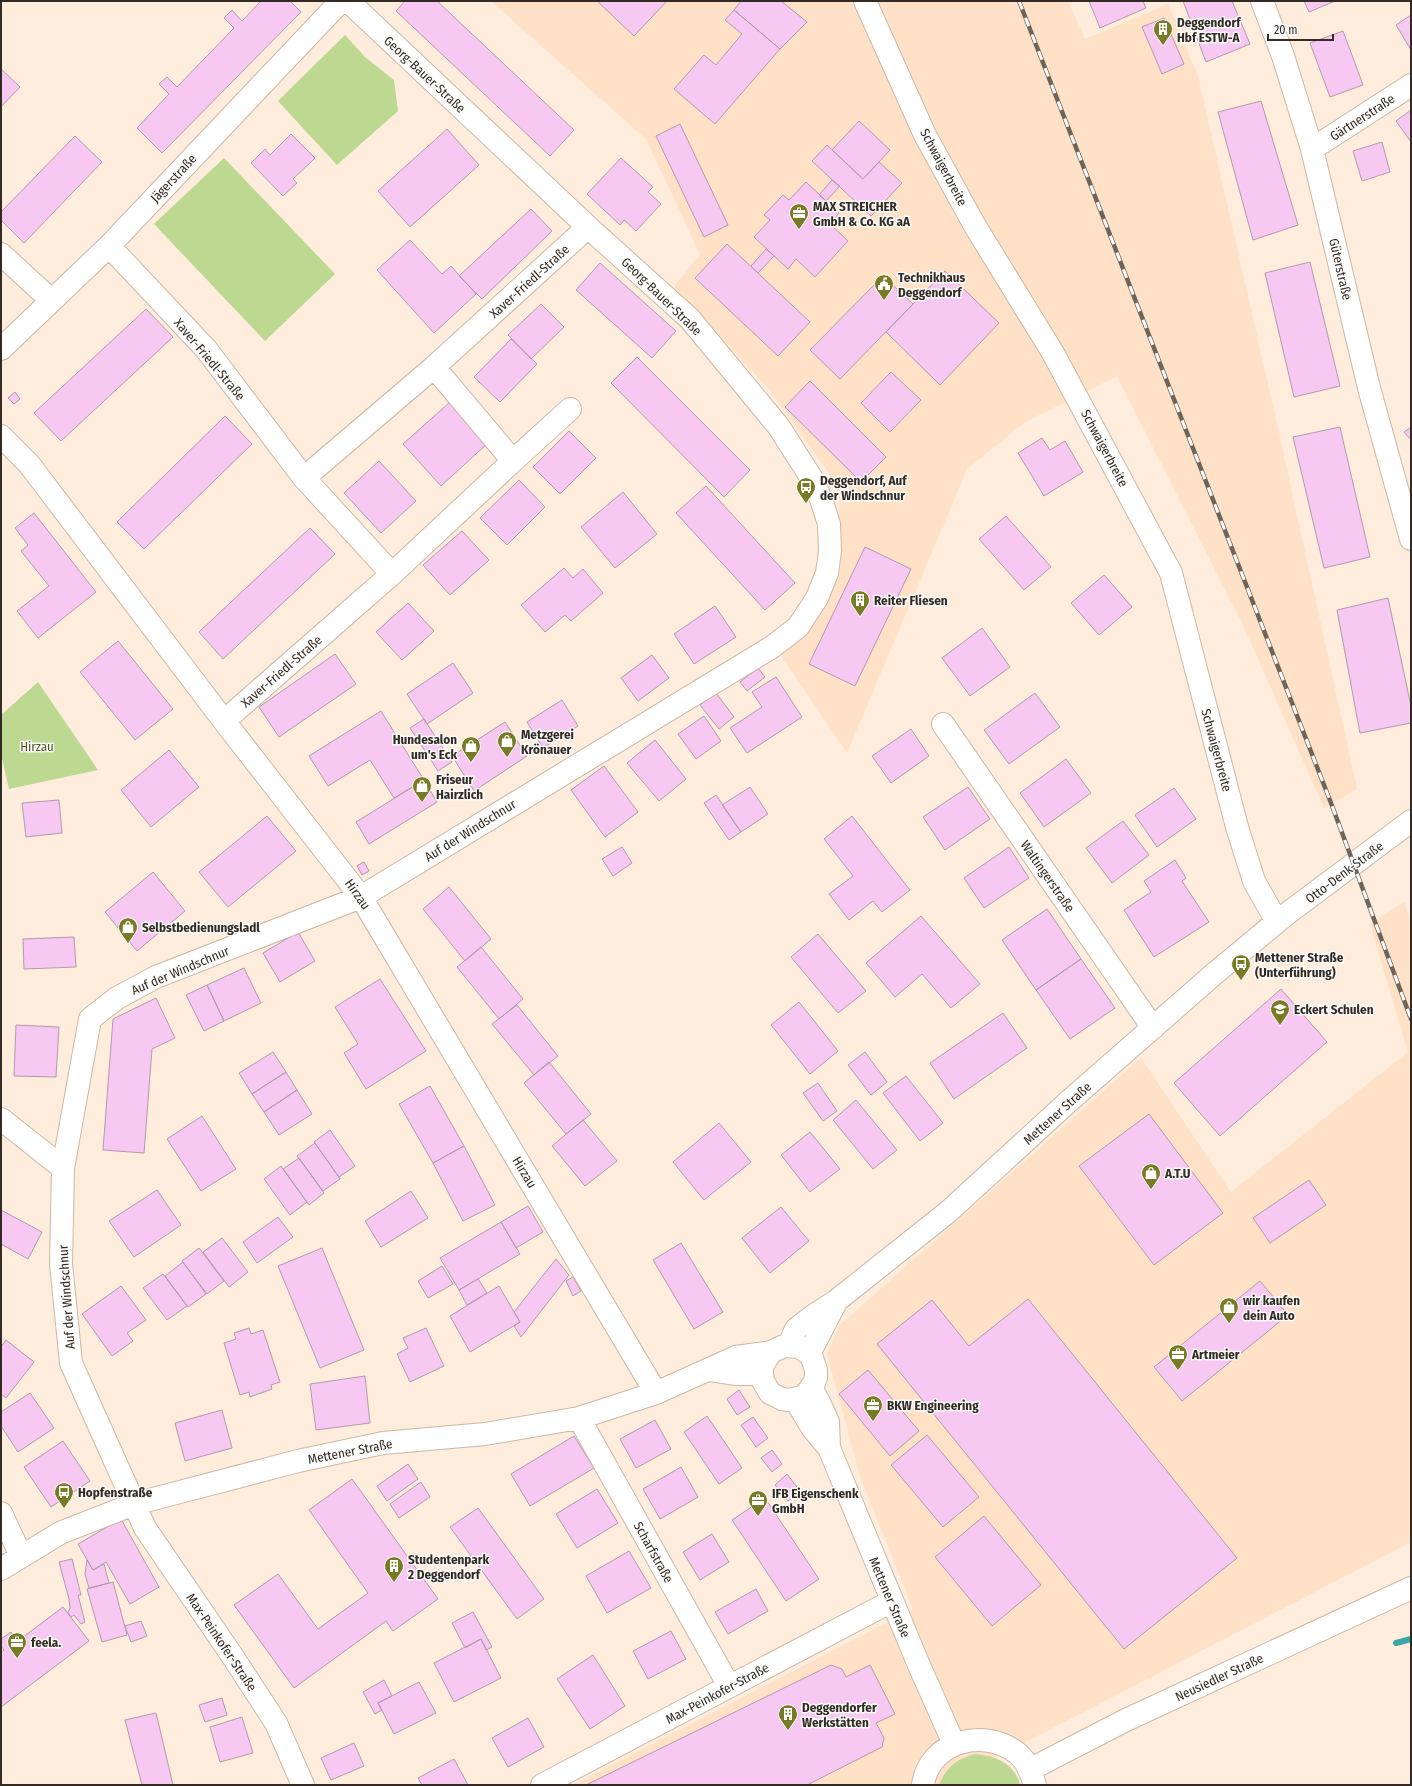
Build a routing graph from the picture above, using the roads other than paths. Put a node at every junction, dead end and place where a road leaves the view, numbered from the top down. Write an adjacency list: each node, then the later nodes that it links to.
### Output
1 (341, 1): 8 (street, Jägerstraße)
2 (348, 1): 7 (street, Georg-Bauer-Straße)
3 (865, 1): 24 (street, Schwaigerbreite)
4 (1262, 1): 6 (street, Güterstraße)
5 (1411, 86): 6 (street, Gärtnerstraße)
6 (1312, 149): 17 (street, Güterstraße)
7 (588, 227): 12 (street, Xaver-Friedl-Straße); 19 (street, Georg-Bauer-Straße)
8 (109, 246): 10 (street, Jägerstraße); 16 (street, Xaver-Friedl-Straße)
9 (1, 254): 10 (street)
10 (52, 300): 11 (street, Jägerstraße)
11 (1, 349)
12 (434, 367): 15 (street); 16 (street, Xaver-Friedl-Straße)
13 (570, 409): 15 (street, Xaver-Friedl-Straße)
14 (1, 436): 20 (street, Hirzau)
15 (513, 461): 18 (street, Xaver-Friedl-Straße)
16 (304, 478): 18 (street, Xaver-Friedl-Straße)
17 (1411, 539)
18 (392, 574): 20 (street, Xaver-Friedl-Straße)
19 (772, 647): 23 (street, Auf der Windschnur)
20 (224, 721): 23 (street, Hirzau)
21 (943, 724): 25 (street, Waltingerstraße)
22 (1411, 821): 24 (street, Otto-Denk-Straße)
23 (361, 897): 27 (street, Auf der Windschnur); 33 (street, Hirzau)
24 (1277, 922): 25 (street, Mettener Straße)
25 (1153, 1028): 28 (street, Mettener Straße)
26 (1, 1120): 27 (street)
27 (62, 1168): 36 (street, Auf der Windschnur)
28 (836, 1301): 29 (street, Mettener Straße); 30 (street, Mettener Straße)
29 (780, 1349): 30 (street); 31 (street, Mettener Straße); 32 (street)
30 (809, 1354): 34 (street)
31 (709, 1370): 32 (street); 33 (street, Mettener Straße)
32 (762, 1374): 34 (street)
33 (656, 1393): 35 (street, Mettener Straße)
34 (803, 1394): 41 (street, Mettener Straße)
35 (580, 1418): 36 (street, Mettener Straße); 42 (street, Scharfstraße)
36 (134, 1504): 38 (street, Mettener Straße); 45 (street, Max-Peinkofer-Straße)
37 (1, 1513): 38 (street)
38 (22, 1556): 39 (street, Mettener Straße)
39 (1, 1569)
40 (1411, 1588): 44 (street, Neusiedler Straße)
41 (892, 1601): 42 (street, Max-Peinkofer-Straße); 43 (street, Mettener Straße)
42 (729, 1686): 46 (street, Max-Peinkofer-Straße)
43 (954, 1744): 44 (street); 47 (street)
44 (1032, 1777)
45 (303, 1785)
46 (542, 1785)
47 (923, 1785)

